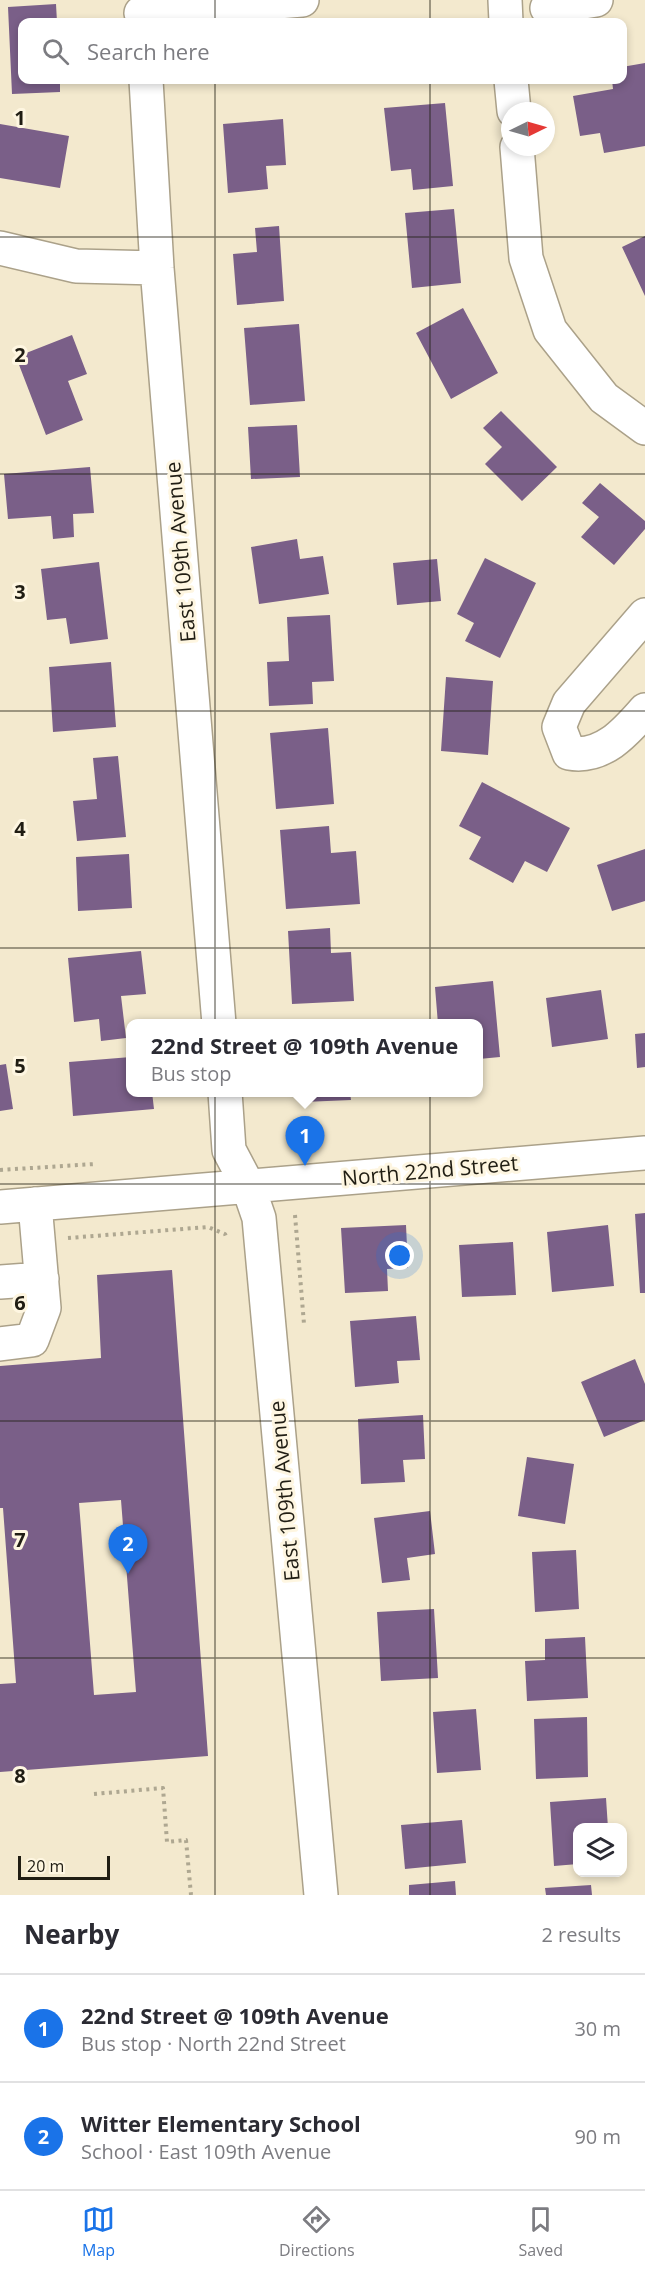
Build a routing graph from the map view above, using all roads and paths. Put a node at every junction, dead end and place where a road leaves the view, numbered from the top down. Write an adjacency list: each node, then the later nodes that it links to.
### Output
1 (302, 0): 5 (street)
2 (505, 0): 6 (street)
3 (596, 0): 4 (street)
4 (536, 10)
5 (140, 12)
6 (506, 18)
7 (146, 84): 12 (street, East 109th Avenue)
8 (511, 84): 9 (street)
9 (512, 102)
10 (518, 156): 13 (street)
11 (0, 248): 12 (street)
12 (157, 268): 16 (street, East 109th Avenue)
13 (645, 428)
14 (645, 615): 15 (street)
15 (645, 710)
16 (219, 1019)
17 (225, 1097): 19 (street, East 109th Avenue)
18 (645, 1153): 19 (street, North 22nd Street)
19 (248, 1186): 20 (street, North 22nd Street); 31 (street, East 109th Avenue)
20 (35, 1204): 21 (street, North 22nd Street); 24 (street)
21 (0, 1207)
22 (306, 1214): 27 (path)
23 (208, 1227): 24 (path)
24 (38, 1240): 25 (street)
25 (42, 1279): 26 (street); 28 (street)
26 (0, 1282)
27 (304, 1332)
28 (0, 1344)
29 (94, 1794): 30 (path)
30 (191, 1895)
31 (321, 1895)

